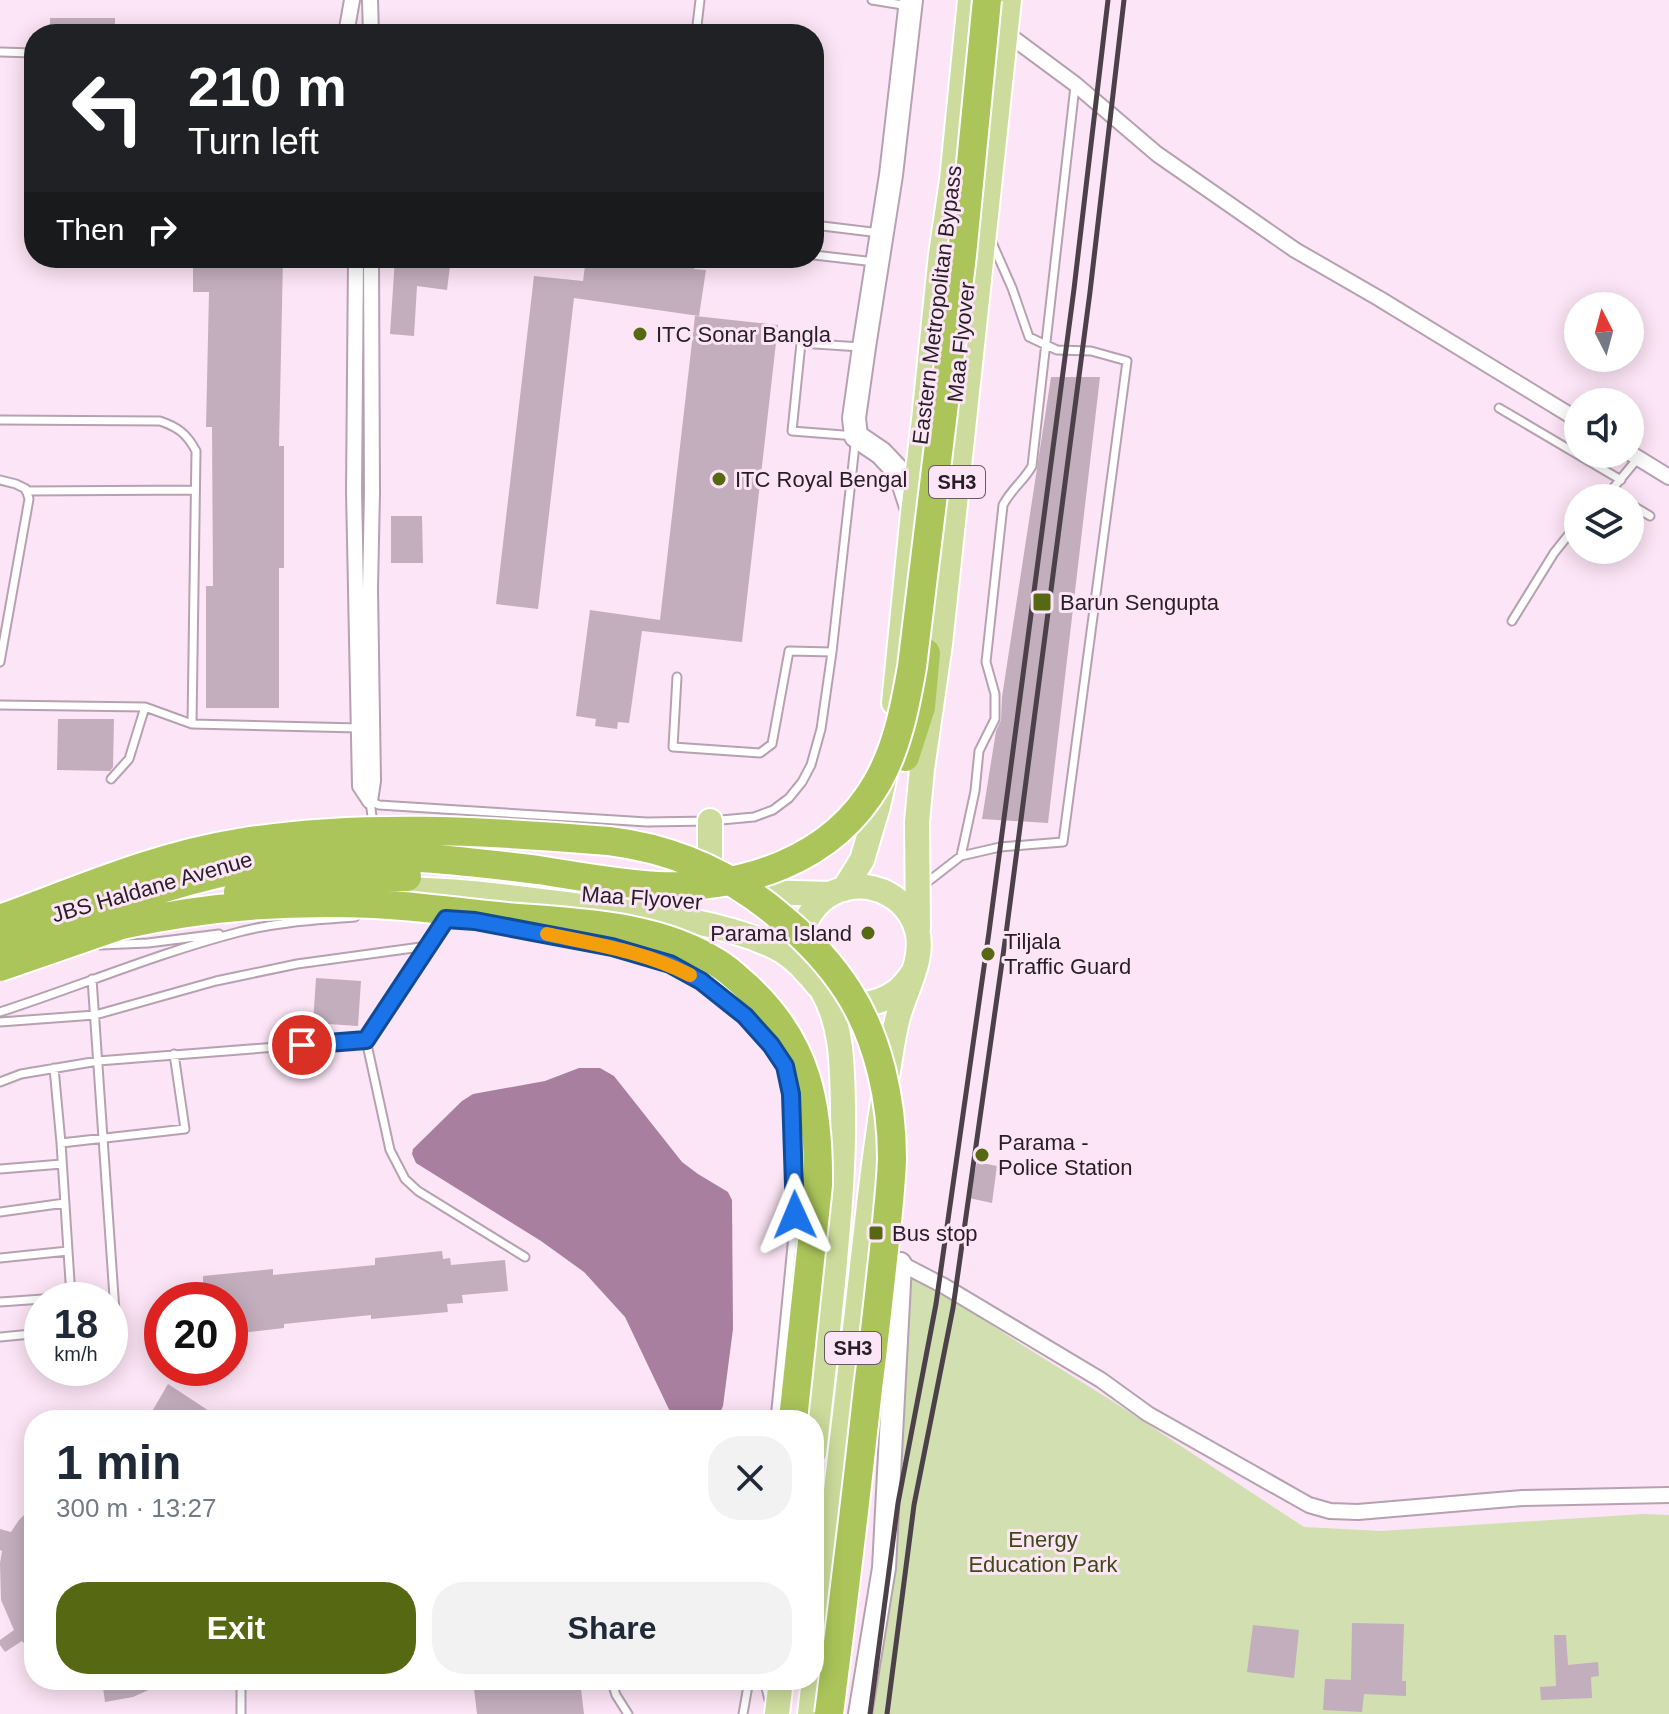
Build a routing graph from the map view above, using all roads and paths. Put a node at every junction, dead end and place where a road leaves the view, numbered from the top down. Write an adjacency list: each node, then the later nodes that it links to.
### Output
1 (352, 0): 10 (street)
2 (370, 0): 11 (street)
3 (700, 0): 12 (lane)
4 (872, 0): 9 (lane)
5 (970, 0): 41 (main road, Eastern Metropolitan Bypass / SH3)
6 (987, 0): 71 (highway, Maa Flyover, bridge)
7 (999, 0): 65 (highway, Maa Flyover, bridge)
8 (1009, 0): 13 (main road, SH3)
9 (910, 3): 19 (street)
10 (348, 24)
11 (371, 24)
12 (697, 24)
13 (1005, 32): 16 (street); 18 (main road, SH3)
14 (0, 52): 15 (lane)
15 (24, 53)
16 (1075, 84): 24 (lane); 27 (street)
17 (824, 226): 19 (lane)
18 (984, 226): 24 (lane); 59 (main road, SH3)
19 (883, 233): 21 (street)
20 (824, 256): 21 (lane)
21 (878, 263): 25 (street)
22 (356, 268): 38 (street)
23 (371, 268): 39 (street)
24 (1046, 345): 56 (lane); 56 (lane)
25 (864, 347): 29 (street); 29 (lane)
26 (1499, 408): 34 (lane)
27 (1564, 411)
28 (0, 420): 36 (lane)
29 (856, 436): 41 (street); 45 (lane)
30 (1644, 461): 32 (street)
31 (1627, 468): 34 (lane)
32 (1669, 477)
33 (0, 480): 37 (lane)
34 (1621, 480): 35 (lane)
35 (1618, 484)
36 (195, 490): 37 (lane); 50 (lane)
37 (26, 491): 46 (lane)
38 (354, 491): 39 (lane); 51 (street)
39 (372, 492): 53 (street)
40 (1644, 512): 42 (lane)
41 (913, 513): 58 (main road, Eastern Metropolitan Bypass / SH3)
42 (1650, 516)
43 (1564, 540): 44 (lane)
44 (1512, 621)
45 (832, 652): 47 (lane); 54 (lane)
46 (0, 662)
47 (677, 677)
48 (0, 705): 49 (lane)
49 (145, 707): 50 (lane); 52 (lane)
50 (192, 724): 51 (lane)
51 (359, 728): 53 (street)
52 (111, 779)
53 (370, 801): 54 (lane); 55 (lane)
54 (710, 821): 57 (main road)
55 (377, 846): 57 (main road, JBS Haldane Avenue); 70 (main road, JBS Haldane Avenue)
56 (961, 856): 59 (lane)
57 (710, 886): 58 (main road, JBS Haldane Avenue)
58 (838, 891): 69 (main road); 78 (main road, SH3)
59 (917, 891): 69 (main road, SH3)
60 (462, 892): 64 (lane); 72 (main road, JBS Haldane Avenue); 78 (main road, JBS Haldane Avenue)
61 (401, 914): 64 (lane)
62 (371, 916): 67 (lane)
63 (0, 919): 122 (highway, bridge)
64 (446, 919): 66 (lane); 73 (lane)
65 (121, 925): 74 (highway, Maa Flyover, bridge); 107 (highway, bridge)
66 (501, 926)
67 (241, 931): 72 (lane); 77 (lane)
68 (528, 931): 99 (lane)
69 (918, 931): 75 (main road, SH3)
70 (0, 933)
71 (0, 945)
72 (90, 945): 76 (main road, JBS Haldane Avenue)
73 (428, 946): 80 (lane); 82 (lane)
74 (0, 967)
75 (913, 973): 78 (main road); 93 (main road, SH3)
76 (0, 977)
77 (92, 979): 79 (lane); 80 (lane)
78 (816, 983): 108 (main road, SH3)
79 (0, 1012)
80 (95, 1015): 81 (lane); 84 (lane)
81 (0, 1022)
82 (366, 1040): 83 (lane); 95 (lane)
83 (174, 1054): 84 (lane); 87 (lane)
84 (98, 1061): 85 (lane); 87 (lane)
85 (54, 1068): 86 (lane); 88 (lane)
86 (0, 1082)
87 (102, 1138): 88 (lane); 98 (lane)
88 (61, 1143): 89 (lane)
89 (62, 1164): 90 (lane); 91 (lane)
90 (0, 1169)
91 (65, 1203): 92 (lane); 94 (lane)
92 (0, 1212)
93 (865, 1240): 97 (street); 110 (main road, SH3)
94 (68, 1251): 96 (lane); 101 (lane)
95 (525, 1257)
96 (0, 1258)
97 (900, 1264): 109 (street); 123 (street)
98 (113, 1282)
99 (789, 1283): 100 (lane); 106 (lane)
100 (794, 1296)
101 (0, 1302)
102 (799, 1309): 104 (lane)
103 (24, 1335): 105 (lane)
104 (809, 1335)
105 (0, 1337)
106 (776, 1410)
107 (794, 1410)
108 (818, 1410)
109 (1669, 1495)
110 (824, 1593)
111 (241, 1690): 117 (lane)
112 (614, 1690): 118 (lane)
113 (747, 1690): 119 (lane)
114 (767, 1690): 120 (lane)
115 (779, 1690): 120 (main road)
116 (813, 1690): 121 (main road, SH3)
117 (241, 1714)
118 (628, 1714)
119 (743, 1714)
120 (774, 1714)
121 (810, 1714)
122 (829, 1714)
123 (860, 1714)

